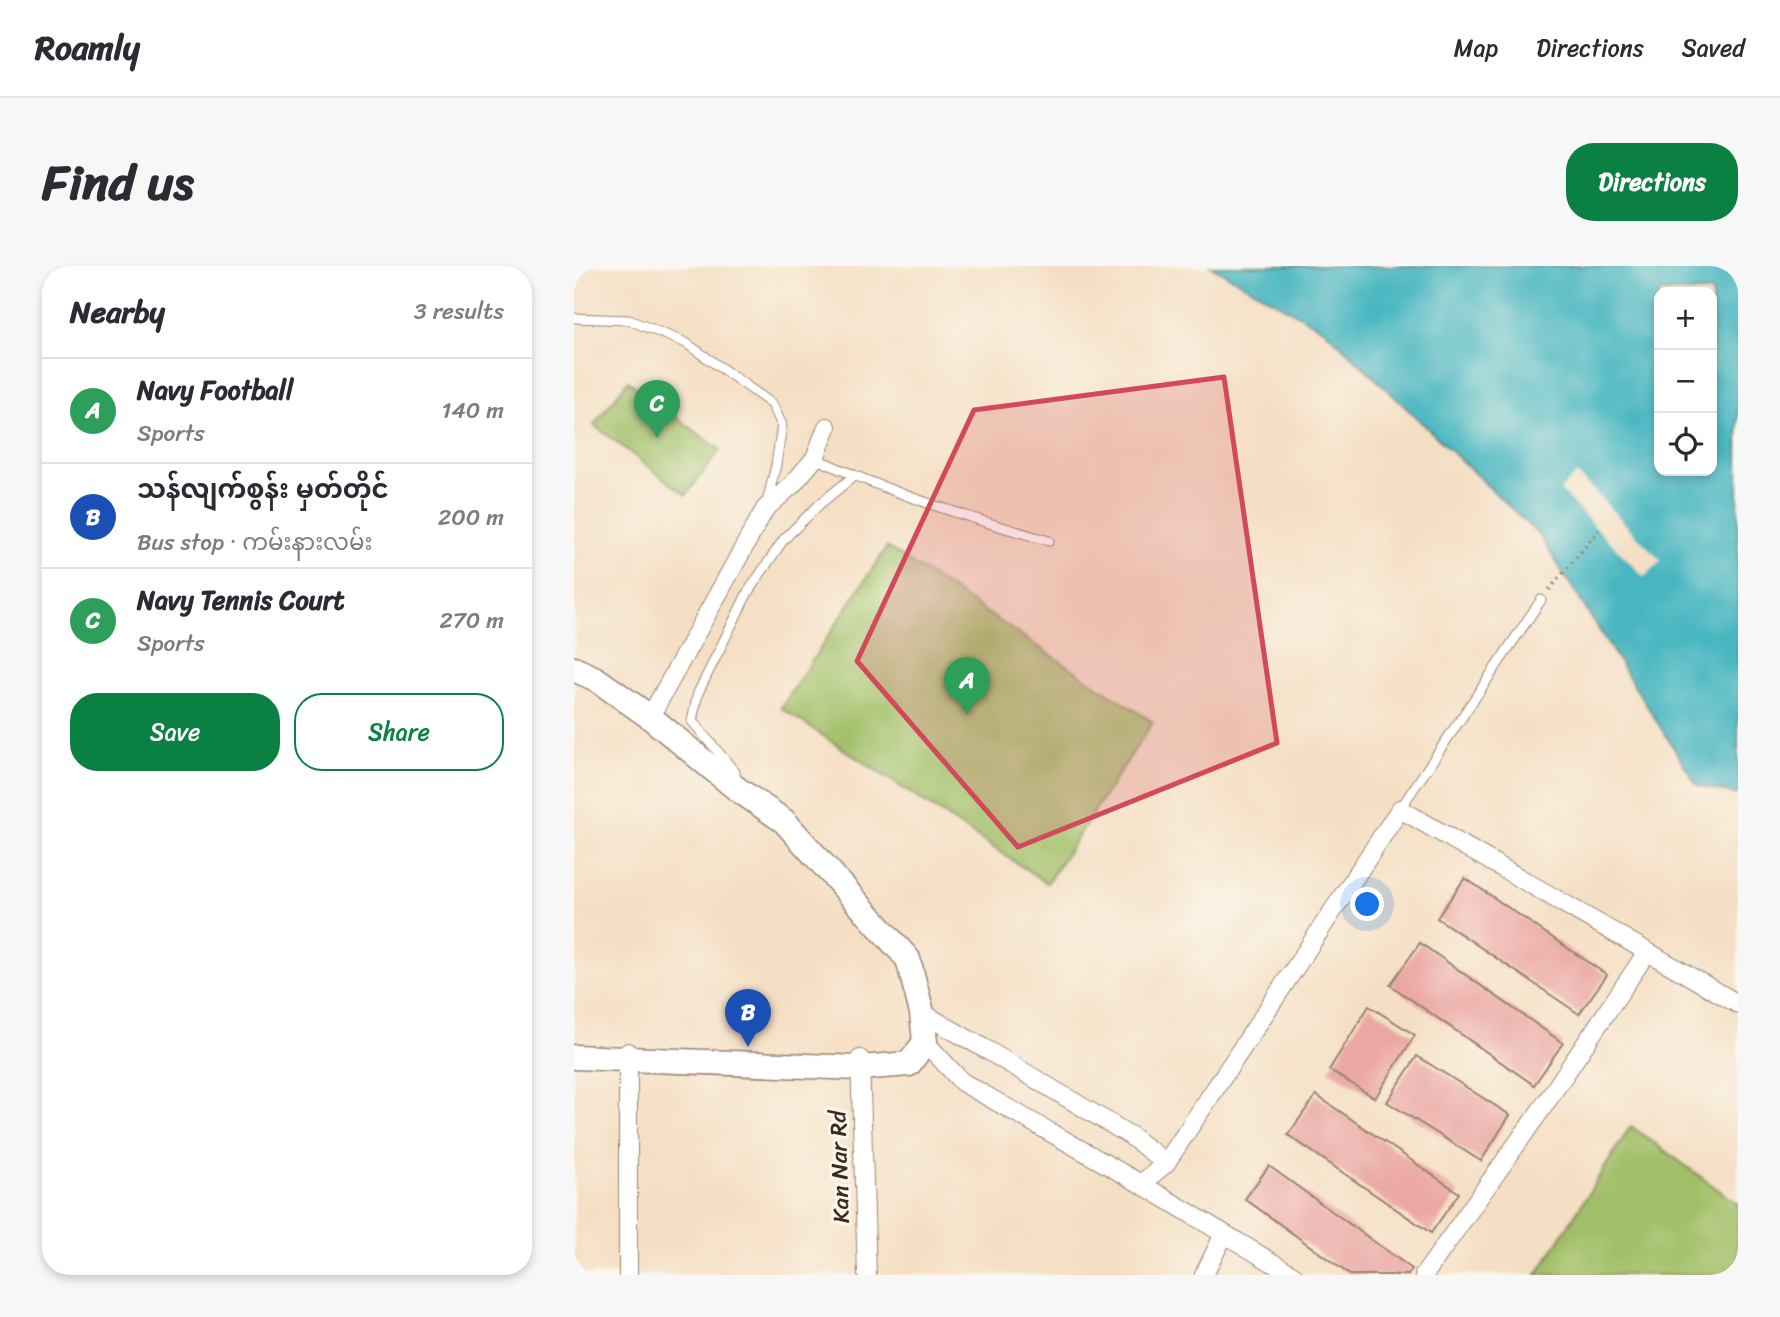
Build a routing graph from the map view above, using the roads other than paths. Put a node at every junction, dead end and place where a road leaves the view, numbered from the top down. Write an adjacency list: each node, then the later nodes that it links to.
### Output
1 (574, 318): 5 (lane)
2 (827, 427): 3 (street)
3 (815, 458): 4 (lane); 5 (street)
4 (854, 476): 6 (lane); 10 (lane)
5 (765, 509): 9 (street)
6 (1049, 541)
7 (1541, 600): 11 (lane)
8 (574, 669): 9 (street)
9 (650, 717): 10 (street)
10 (737, 789): 14 (street)
11 (1401, 809): 12 (street); 20 (street)
12 (1647, 952): 13 (street); 27 (street)
13 (1738, 1004)
14 (922, 1013): 15 (street); 20 (street)
15 (925, 1042): 19 (street); 21 (street)
16 (574, 1049): 17 (street)
17 (628, 1055): 18 (street); 19 (street); 23 (street)
18 (574, 1057)
19 (860, 1063): 24 (street, Kan Nar Rd)
20 (1166, 1163): 21 (street)
21 (1141, 1184): 22 (street)
22 (1224, 1234): 25 (street); 26 (street)
23 (628, 1275)
24 (867, 1275)
25 (1203, 1275)
26 (1293, 1275)
27 (1424, 1275)

